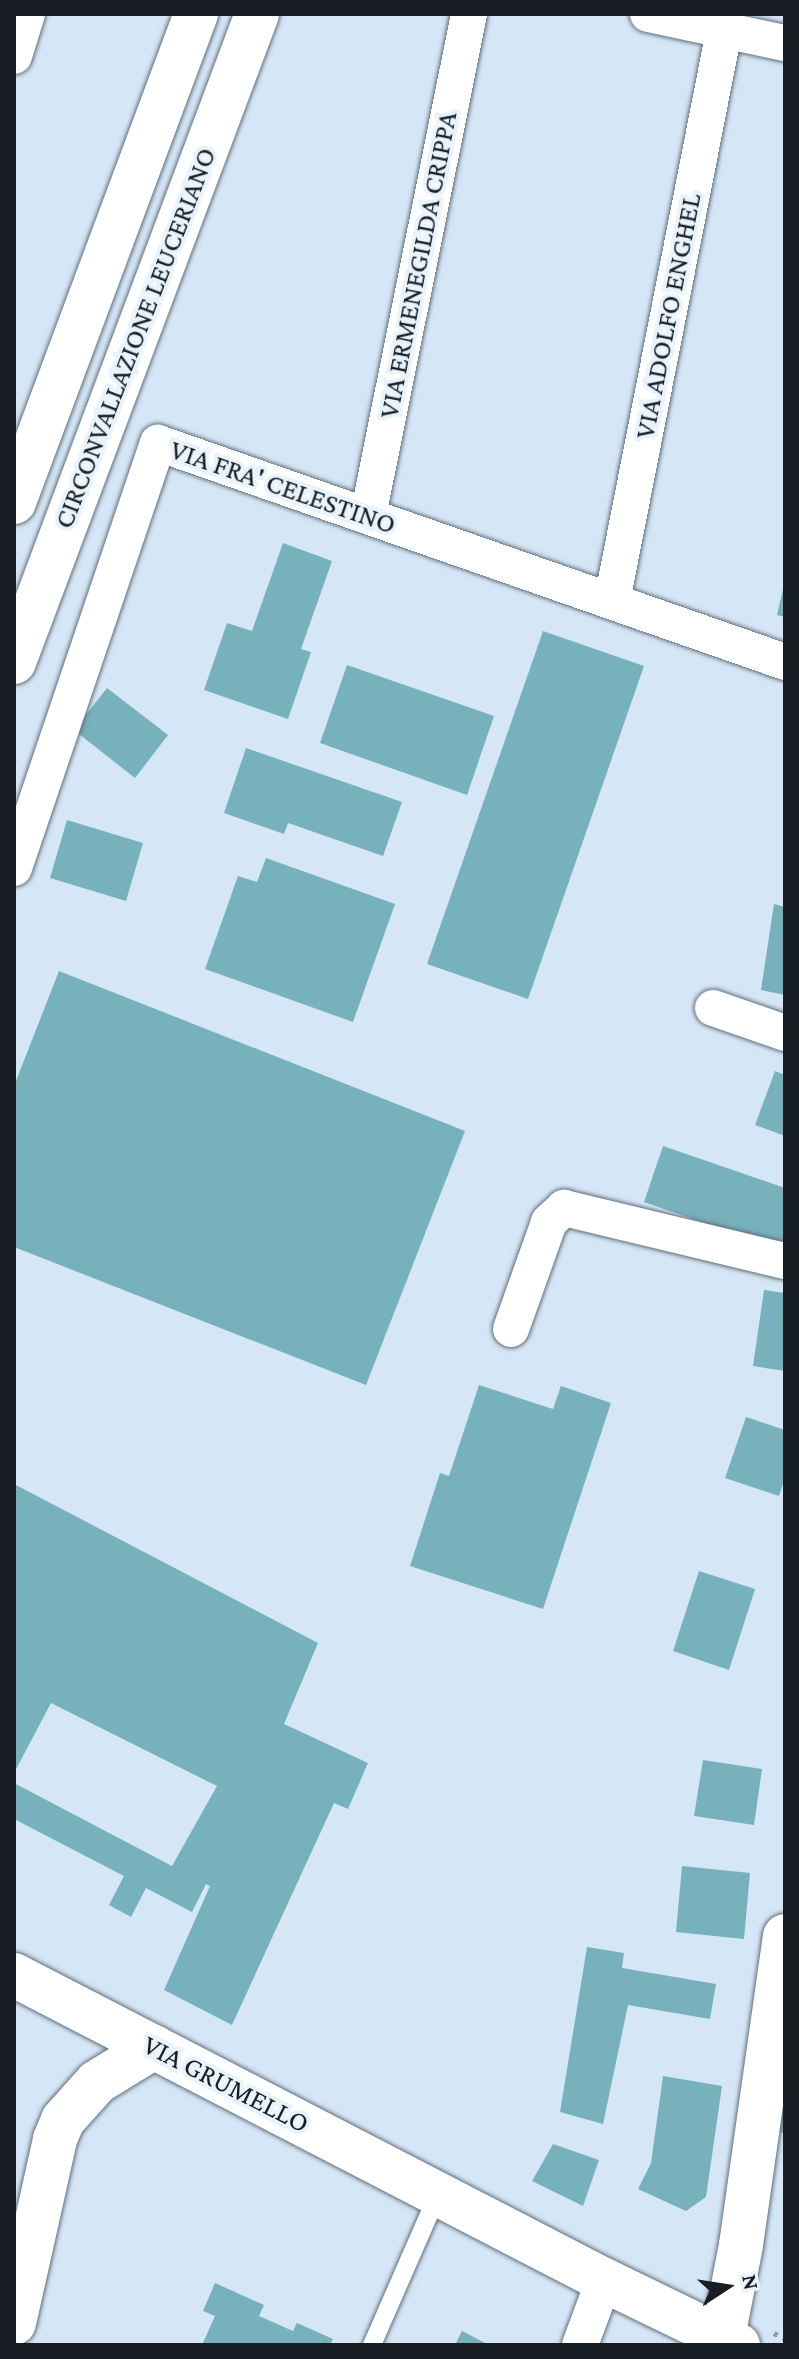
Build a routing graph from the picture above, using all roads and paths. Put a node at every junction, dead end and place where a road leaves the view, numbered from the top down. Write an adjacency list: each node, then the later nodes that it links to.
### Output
1 (27, 14): 9 (street)
2 (164, 14): 10 (main road)
3 (196, 14): 11 (main road, CIRCONVALLAZIONE LEUCERIANO)
4 (257, 14): 14 (main road, CIRCONVALLAZIONE LEUCERIANO)
5 (469, 14): 12 (street, VIA ERMENEGILDA CRIPPA)
6 (648, 14): 7 (street)
7 (724, 31): 8 (street); 13 (street, VIA ADOLFO ENGHEL)
8 (785, 43)
9 (14, 56)
10 (14, 477)
11 (14, 502)
12 (368, 516): 13 (street, VIA FRA' CELESTINO); 16 (street, VIA FRA' CELESTINO)
13 (612, 601): 15 (street, VIA FRA' CELESTINO)
14 (14, 662)
15 (785, 662)
16 (14, 868)
17 (713, 1008): 18 (street)
18 (785, 1033)
19 (785, 1261): 20 (street)
20 (511, 1329)
21 (785, 1936): 27 (main road)
22 (14, 1975): 23 (main road, VIA GRUMELLO)
23 (154, 2047): 24 (main road, VIA GRUMELLO); 26 (main road)
24 (438, 2194): 25 (main road, VIA GRUMELLO); 28 (lane)
25 (604, 2280): 27 (main road, VIA GRUMELLO); 29 (street)
26 (14, 2323)
27 (731, 2341)
28 (372, 2345)
29 (580, 2345)

